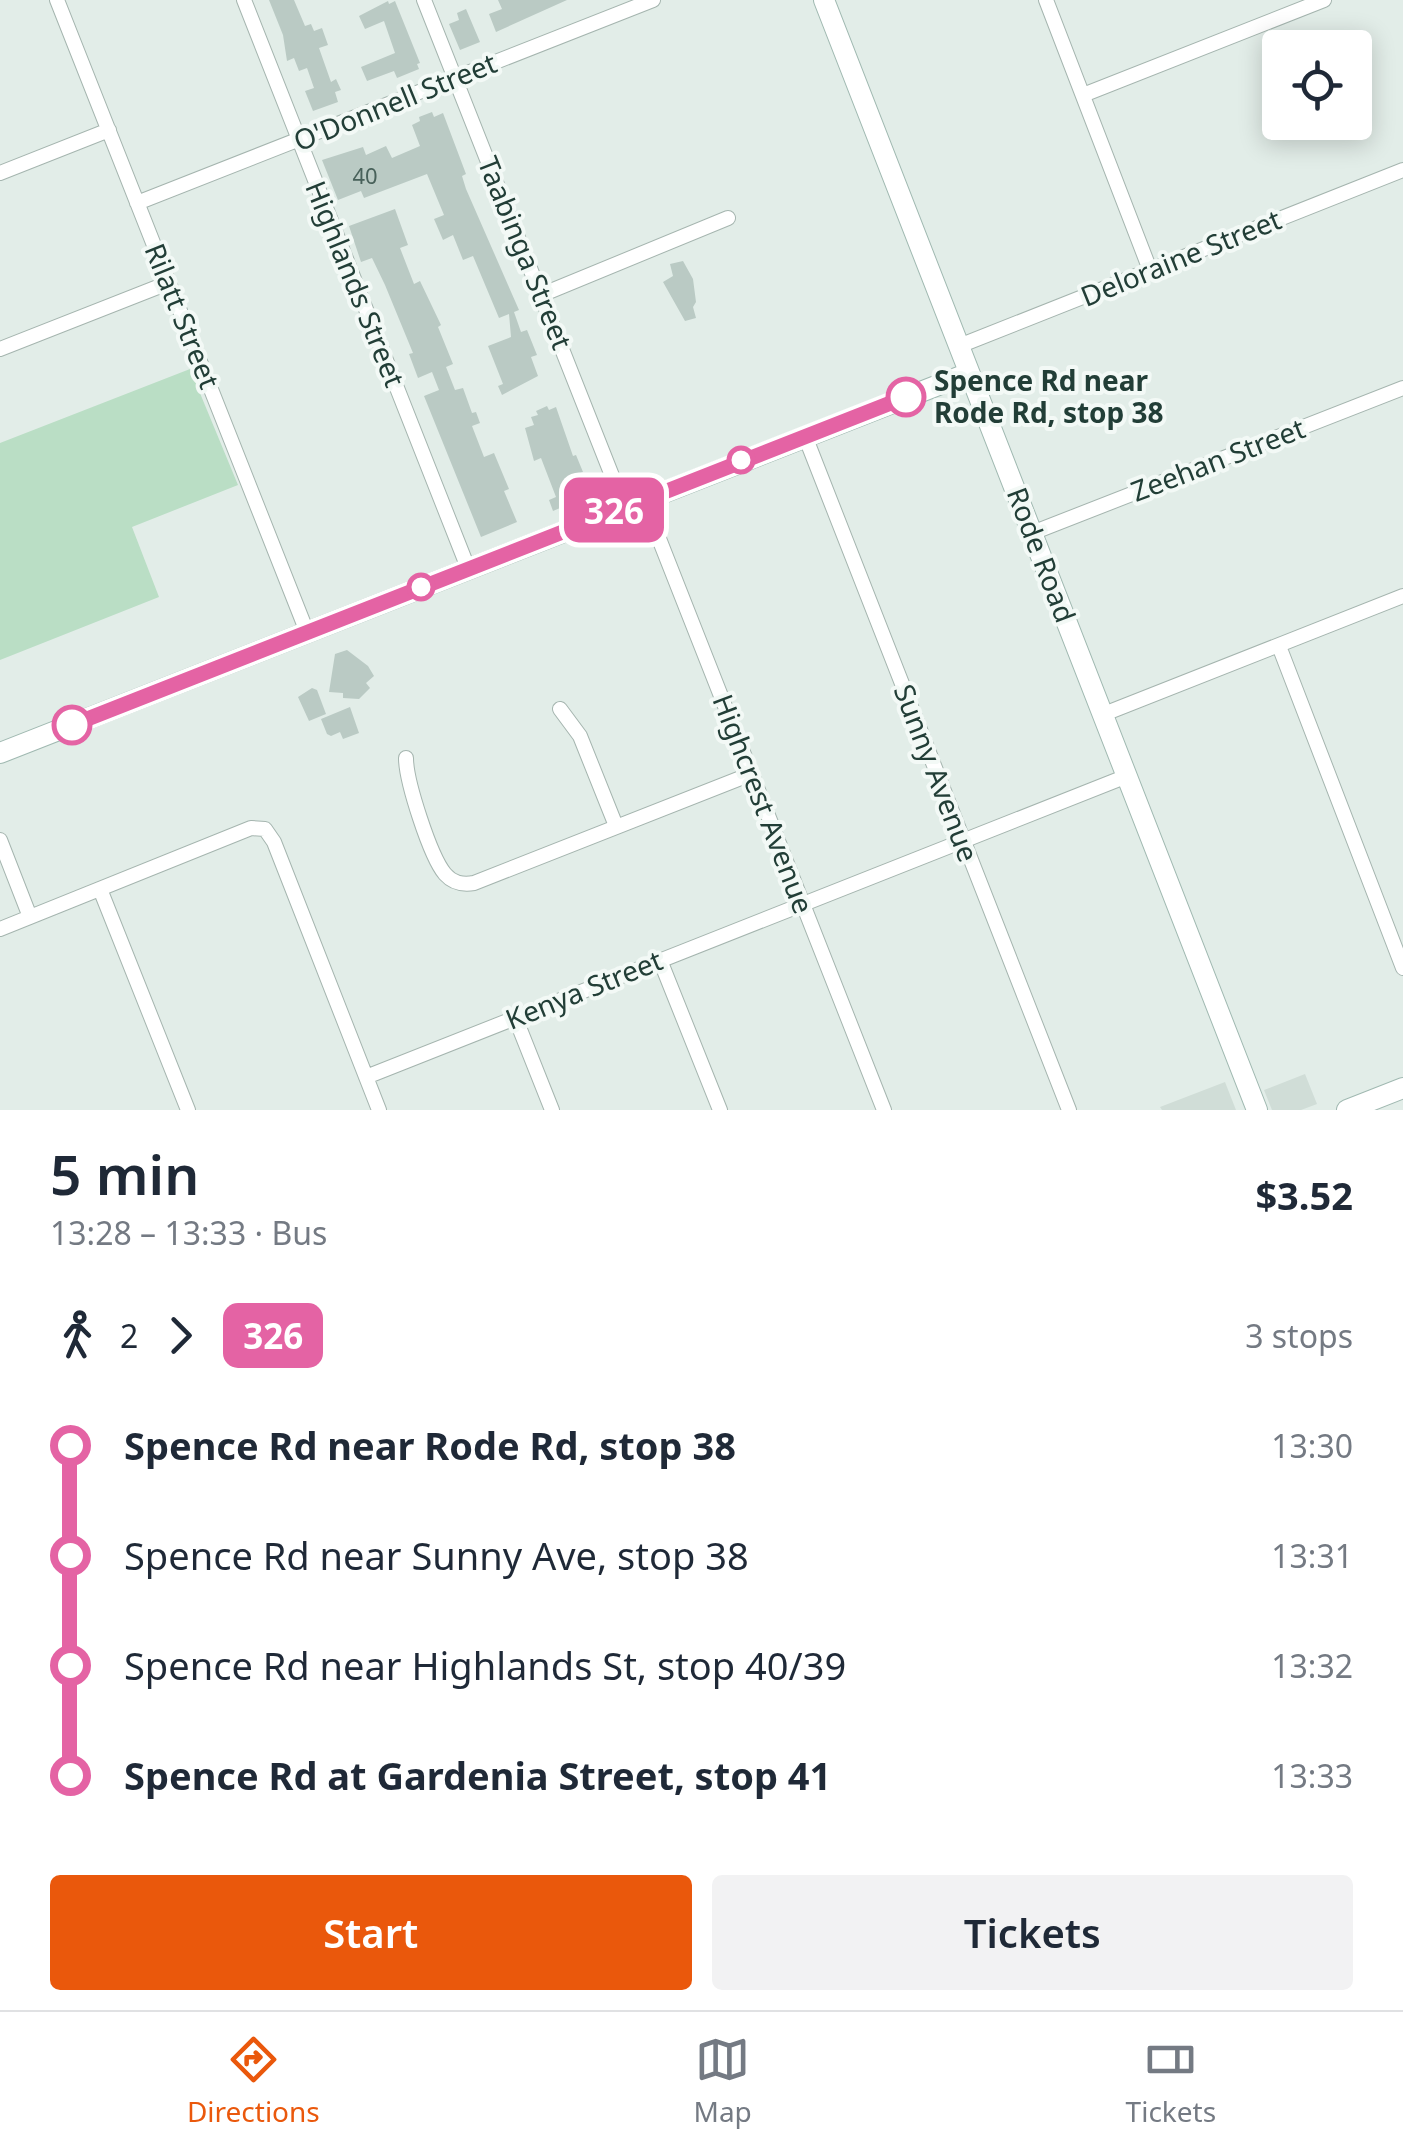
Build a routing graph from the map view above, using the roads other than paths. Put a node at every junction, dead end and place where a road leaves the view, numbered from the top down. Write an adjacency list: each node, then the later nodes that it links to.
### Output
1 (58, 0): 10 (street, Rilatt Street)
2 (244, 0): 11 (street, Highlands Street)
3 (424, 0): 8 (street, Taabinga Street)
4 (824, 0): 19 (main road, Rode Road)
5 (1046, 0): 9 (street)
6 (1324, 0): 9 (street)
7 (648, 1): 8 (street, O'Donnell Street)
8 (455, 78): 11 (street, O'Donnell Street); 18 (street, Taabinga Street)
9 (1083, 95): 16 (street)
10 (109, 130): 13 (street); 14 (street, Rilatt Street)
11 (298, 140): 14 (street, O'Donnell Street); 26 (street, Highlands Street)
12 (1403, 170): 16 (street, Deloraine Street)
13 (0, 173)
14 (137, 203): 17 (street, Rilatt Street)
15 (728, 218): 18 (street)
16 (1150, 270): 19 (street, Deloraine Street)
17 (168, 283): 20 (street); 28 (street, Rilatt Street)
18 (542, 294): 24 (street, Taabinga Street)
19 (959, 346): 21 (main road, Rode Road)
20 (0, 349)
21 (969, 372): 23 (main road); 25 (main road, Rode Road)
22 (1403, 388): 25 (street, Zeehan Street)
23 (804, 436): 24 (main road); 38 (street, Sunny Avenue)
24 (634, 502): 26 (main road); 34 (street, Highcrest Avenue)
25 (1032, 533): 31 (main road, Rode Road)
26 (468, 568): 28 (main road)
27 (1403, 596): 29 (street)
28 (308, 632): 32 (main road)
29 (1278, 646): 31 (street); 44 (street)
30 (560, 709): 36 (street)
31 (1104, 714): 35 (main road, Rode Road)
32 (0, 754)
33 (406, 758): 36 (street)
34 (751, 774): 36 (street); 40 (street, Highcrest Avenue)
35 (1128, 776): 38 (street, Kenya Street); 54 (main road, Rode Road)
36 (616, 826)
37 (0, 840): 41 (street)
38 (962, 841): 40 (street, Kenya Street); 53 (street, Sunny Avenue)
39 (100, 888): 41 (street); 46 (street); 48 (street)
40 (802, 904): 43 (street, Kenya Street); 52 (street, Highcrest Avenue)
41 (30, 917): 42 (street)
42 (0, 929)
43 (660, 960): 45 (street, Kenya Street); 51 (street)
44 (1403, 968)
45 (515, 1017): 46 (street, Kenya Street); 50 (street)
46 (366, 1077): 49 (street)
47 (1403, 1088): 55 (main road)
48 (188, 1110)
49 (379, 1110)
50 (552, 1110)
51 (720, 1110)
52 (884, 1110)
53 (1068, 1110)
54 (1258, 1110)
55 (1347, 1110)

